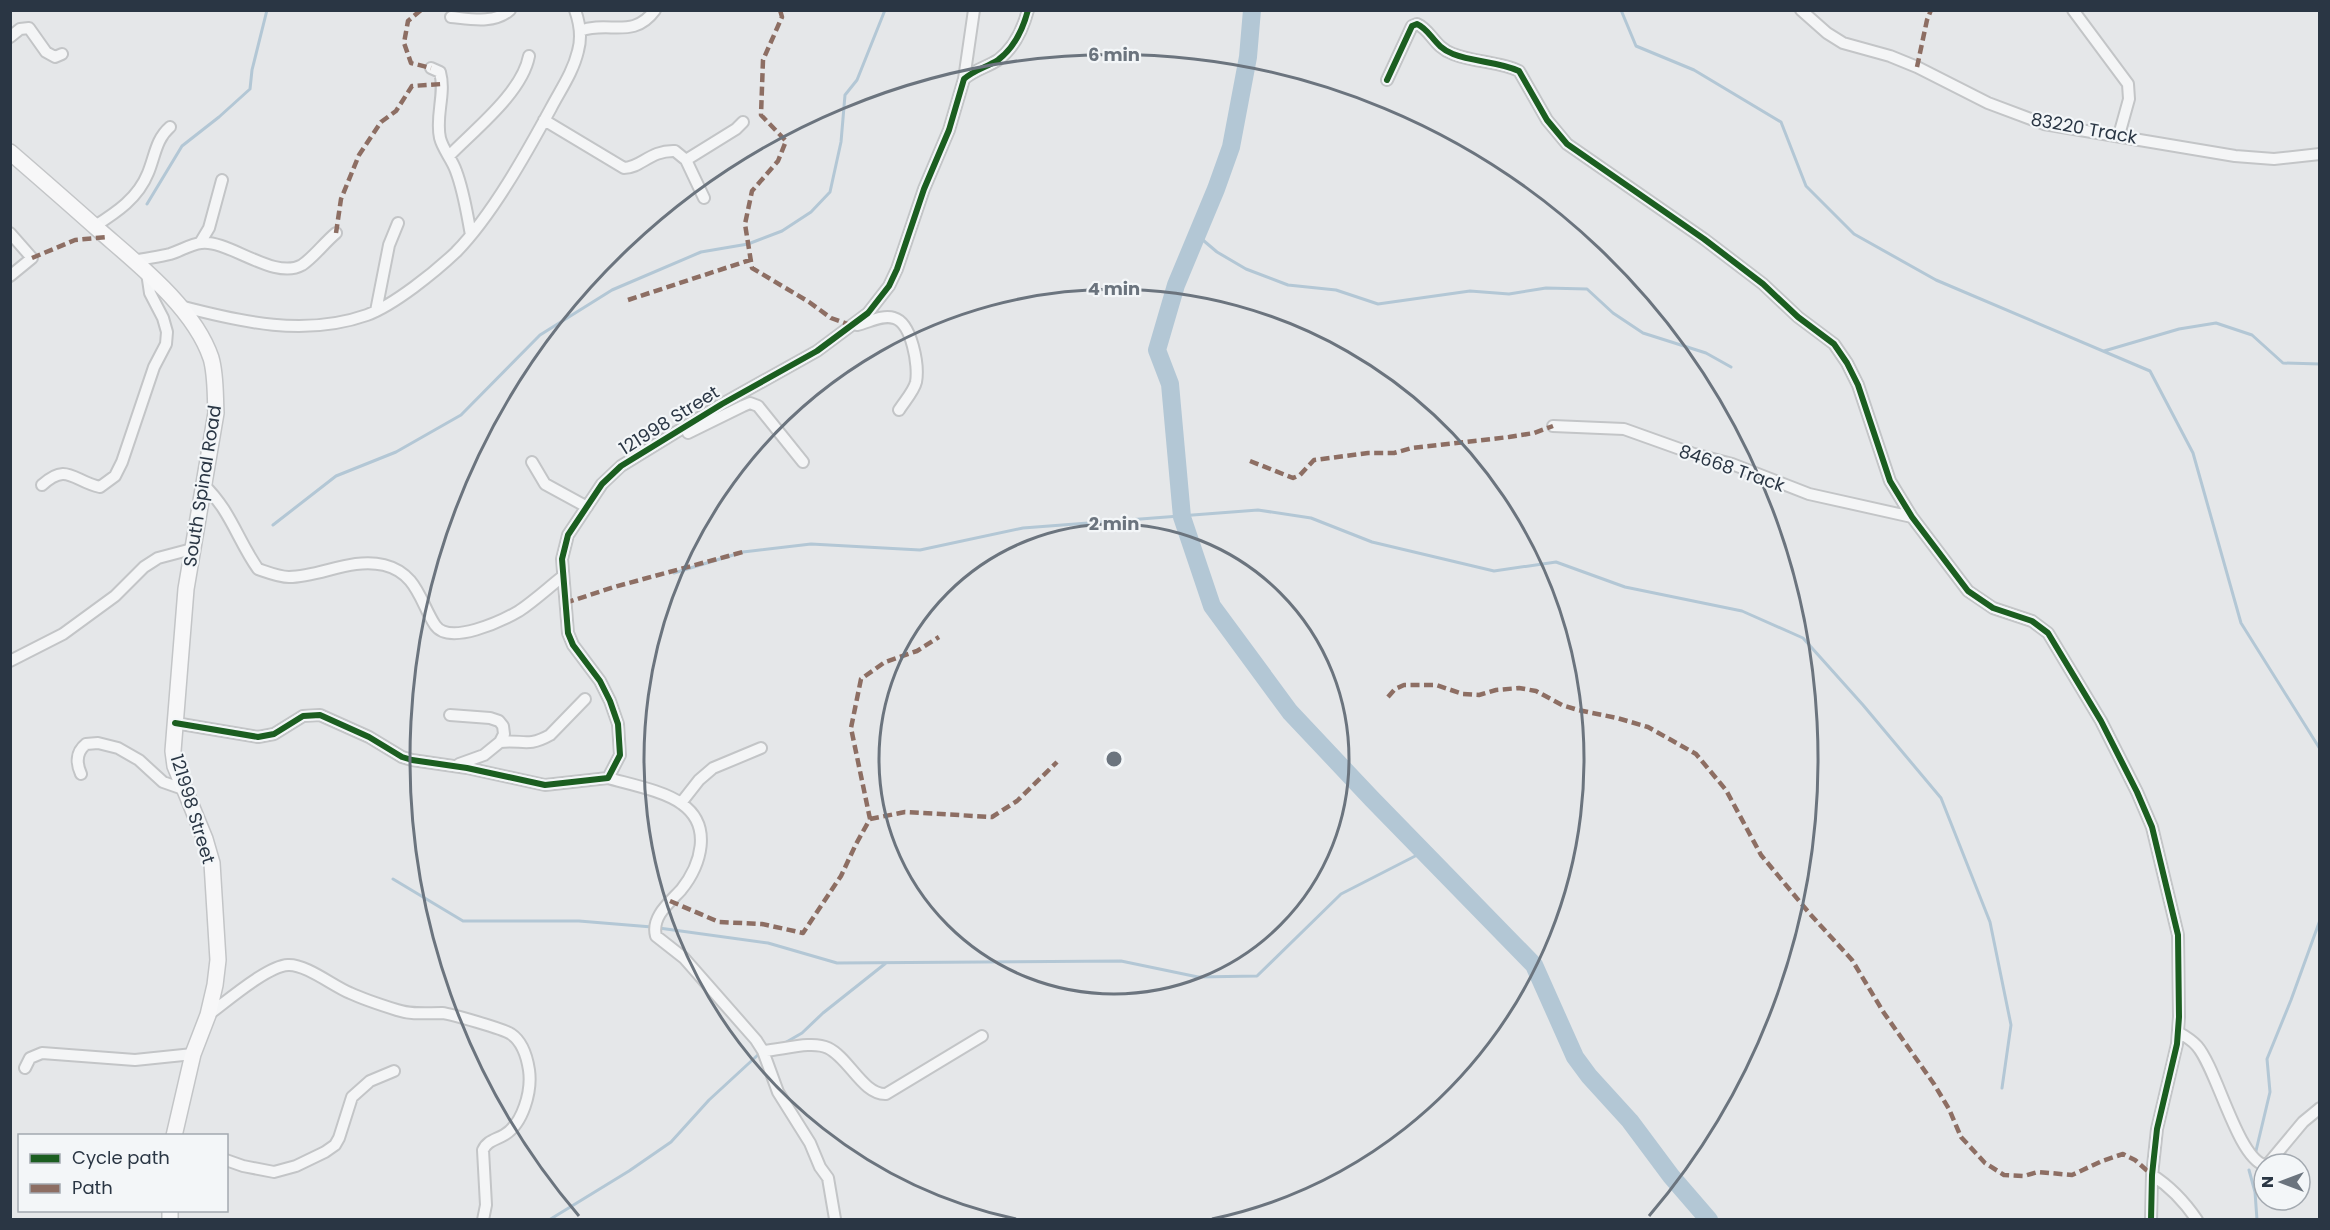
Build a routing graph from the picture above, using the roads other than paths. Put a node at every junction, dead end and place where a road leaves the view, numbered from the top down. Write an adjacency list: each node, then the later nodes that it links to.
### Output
1 (510, 10): 8 (street)
2 (575, 10): 9 (street)
3 (655, 10): 9 (street)
4 (974, 10): 14 (street, 121998 Street)
5 (1028, 10): 14 (street)
6 (1801, 10): 19 (street, 83220 Track)
7 (2073, 10): 19 (street)
8 (451, 17)
9 (580, 31): 16 (street)
10 (10, 37): 11 (street)
11 (62, 54)
12 (529, 56): 22 (street)
13 (431, 68): 22 (street)
14 (964, 79): 37 (street, 121998 Street)
15 (1387, 80): 46 (street)
16 (544, 120): 23 (street); 30 (street)
17 (743, 122): 23 (street)
18 (170, 127): 27 (street)
19 (2119, 135): 21 (street, 83220 Track)
20 (10, 152): 27 (street, South Spinal Road)
21 (2319, 154)
22 (448, 156): 30 (street)
23 (686, 160): 25 (street)
24 (222, 180): 31 (street)
25 (704, 198)
26 (398, 223): 36 (street)
27 (95, 226): 32 (street, South Spinal Road)
28 (10, 233): 34 (street)
29 (336, 234): 31 (street)
30 (471, 236): 36 (street)
31 (200, 243): 32 (street)
32 (134, 261): 33 (street, South Spinal Road)
33 (147, 273): 35 (street, South Spinal Road); 44 (street)
34 (10, 276)
35 (179, 306): 36 (street); 43 (street, South Spinal Road)
36 (376, 310)
37 (853, 326): 38 (street, 121998 Street); 40 (street, 121998 Street)
38 (898, 410)
39 (1552, 426): 46 (street, 84668 Track)
40 (663, 442): 42 (street); 45 (street, 121998 Street)
41 (532, 462): 45 (street)
42 (803, 462)
43 (203, 484): 47 (street, South Spinal Road); 48 (street)
44 (42, 485)
45 (587, 507): 48 (street, 121998 Street)
46 (1912, 517): 61 (street)
47 (192, 549): 49 (street); 52 (street, South Spinal Road)
48 (562, 577): 57 (street, 121998 Street)
49 (10, 661)
50 (585, 699): 53 (street)
51 (450, 715): 53 (street)
52 (175, 723): 55 (street, 121998 Street); 58 (street, 121998 Street)
53 (500, 742): 55 (street)
54 (760, 748): 59 (street)
55 (452, 766): 57 (street, 121998 Street)
56 (81, 774): 58 (street)
57 (608, 778): 59 (street)
58 (183, 789): 60 (street, 121998 Street)
59 (681, 803): 63 (street)
60 (208, 1015): 64 (street, 121998 Street); 74 (street)
61 (2178, 1032): 70 (street); 72 (street)
62 (982, 1036): 63 (street)
63 (763, 1051): 73 (street)
64 (193, 1054): 65 (street); 68 (street, 121998 Street)
65 (25, 1068)
66 (394, 1071): 71 (street)
67 (2319, 1108): 69 (street)
68 (176, 1134)
69 (2277, 1152)
70 (2252, 1154)
71 (228, 1161)
72 (2152, 1175): 75 (street); 76 (street)
73 (835, 1219)
74 (483, 1220)
75 (2151, 1220)
76 (2197, 1220)

